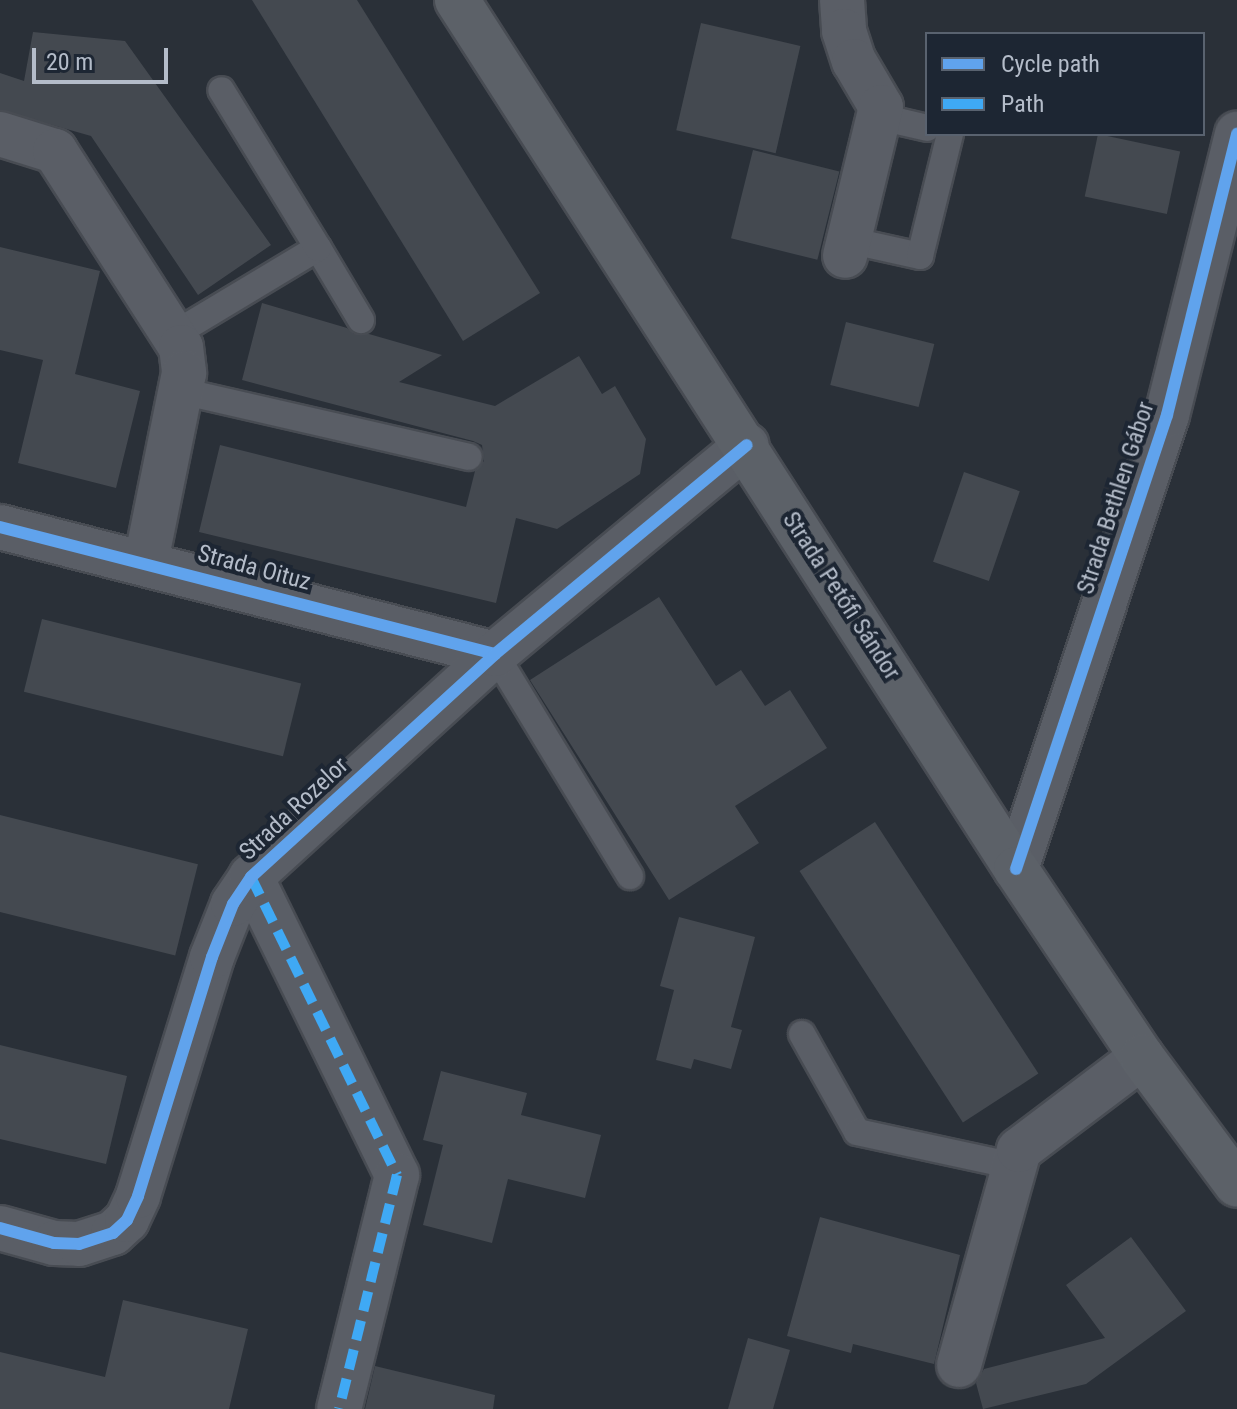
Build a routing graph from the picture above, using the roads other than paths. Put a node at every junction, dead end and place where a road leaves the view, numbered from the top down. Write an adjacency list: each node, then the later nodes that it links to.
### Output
1 (457, 0): 14 (main road, Strada Petőfi Sándor)
2 (842, 0): 4 (street)
3 (221, 90): 9 (lane)
4 (881, 107): 5 (lane); 10 (street)
5 (925, 128)
6 (0, 134): 12 (street)
7 (1237, 134): 19 (street, Strada Bethlen Gábor)
8 (950, 136): 10 (lane)
9 (318, 248): 11 (lane); 12 (lane)
10 (847, 248)
11 (361, 320)
12 (173, 335): 13 (street)
13 (181, 391): 15 (lane); 17 (street)
14 (747, 445): 18 (street, Strada Rozelor); 19 (main road, Strada Petőfi Sándor)
15 (469, 457)
16 (0, 527): 17 (street, Strada Oituz)
17 (146, 562): 18 (street, Strada Oituz)
18 (495, 654): 20 (lane); 21 (street, Strada Rozelor)
19 (1016, 869): 23 (main road, Strada Petőfi Sándor)
20 (630, 876)
21 (251, 877): 26 (street, Strada Rozelor); 28 (street)
22 (802, 1034): 24 (lane)
23 (1142, 1057): 24 (street); 25 (main road, Strada Petőfi Sándor)
24 (1014, 1166): 27 (street)
25 (1237, 1185)
26 (0, 1228)
27 (959, 1365)
28 (339, 1409)

